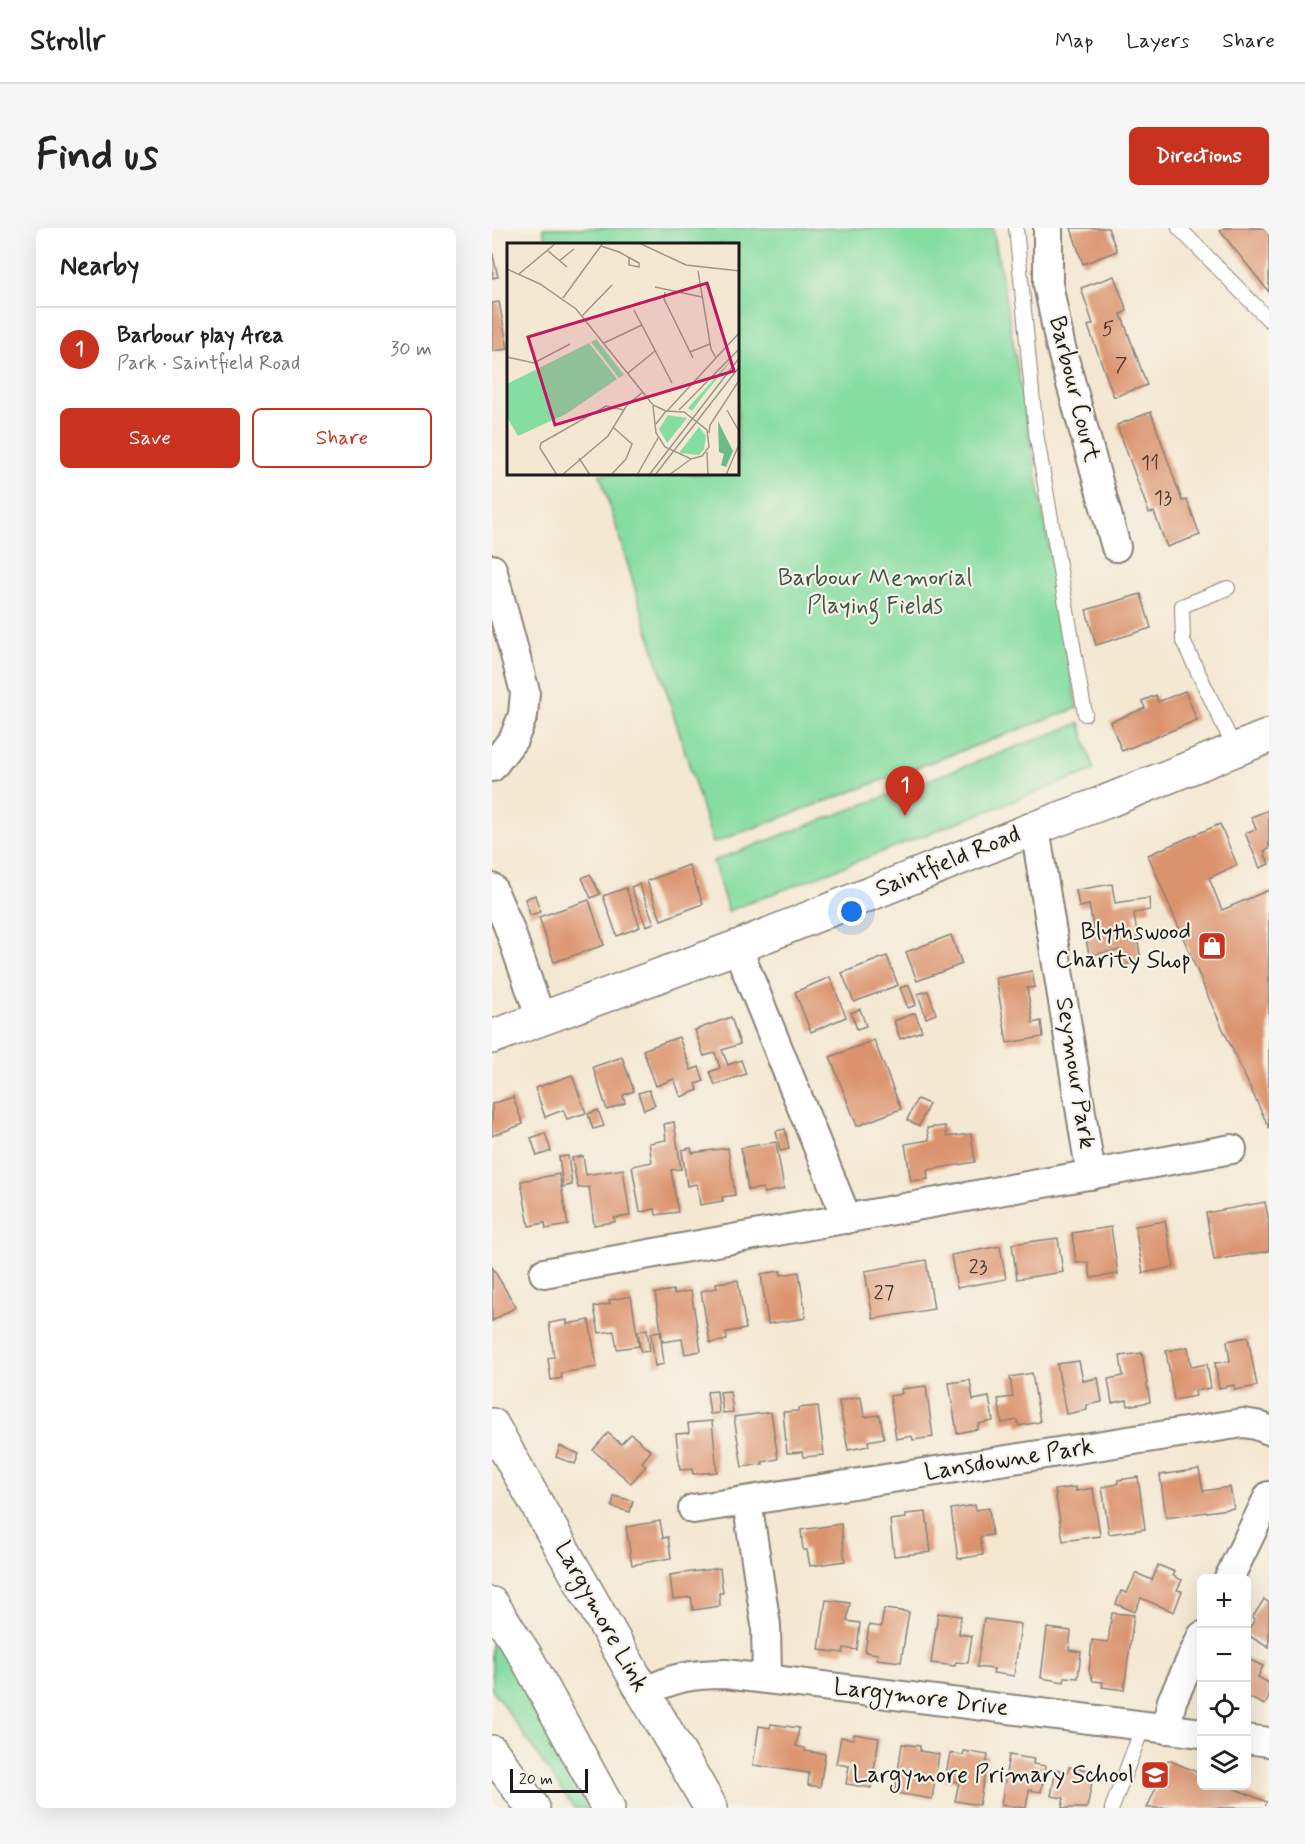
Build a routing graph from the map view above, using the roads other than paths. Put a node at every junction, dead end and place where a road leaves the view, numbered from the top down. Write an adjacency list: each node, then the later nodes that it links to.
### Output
1 (1016, 228): 8 (lane)
2 (1048, 228): 5 (street, Barbour Court)
3 (1179, 228): 4 (lane)
4 (1269, 320)
5 (1116, 547)
6 (492, 569): 11 (street)
7 (1228, 588): 10 (lane)
8 (1085, 714)
9 (1269, 736): 10 (main road, Saintfield Road)
10 (1235, 749): 12 (main road, Saintfield Road)
11 (492, 767)
12 (1035, 828): 14 (main road, Saintfield Road); 18 (street, Seymour Park)
13 (492, 888): 15 (street)
14 (737, 947): 15 (main road, Saintfield Road); 19 (street)
15 (541, 1019): 16 (main road, Saintfield Road)
16 (492, 1037)
17 (1232, 1149): 18 (street, Seymour Park)
18 (1091, 1176): 19 (street, Seymour Park)
19 (847, 1219): 20 (street, Seymour Park)
20 (544, 1273)
21 (492, 1425): 30 (main road, Largymore Link)
22 (1269, 1430): 24 (street, Lansdowne Park)
23 (1269, 1496): 26 (street)
24 (747, 1501): 25 (street, Lansdowne Park); 29 (street)
25 (693, 1509)
26 (1231, 1574)
27 (492, 1604): 37 (main road)
28 (1197, 1647): 31 (street)
29 (767, 1679): 30 (street, Largymore Drive); 31 (street, Largymore Drive)
30 (644, 1693): 38 (main road, Largymore Link)
31 (1154, 1727): 32 (street, Largymore Drive); 39 (lane)
32 (1197, 1732)
33 (1251, 1740): 34 (street)
34 (1269, 1742)
35 (492, 1752): 36 (main road)
36 (533, 1808)
37 (608, 1808)
38 (711, 1808)
39 (1112, 1808)

